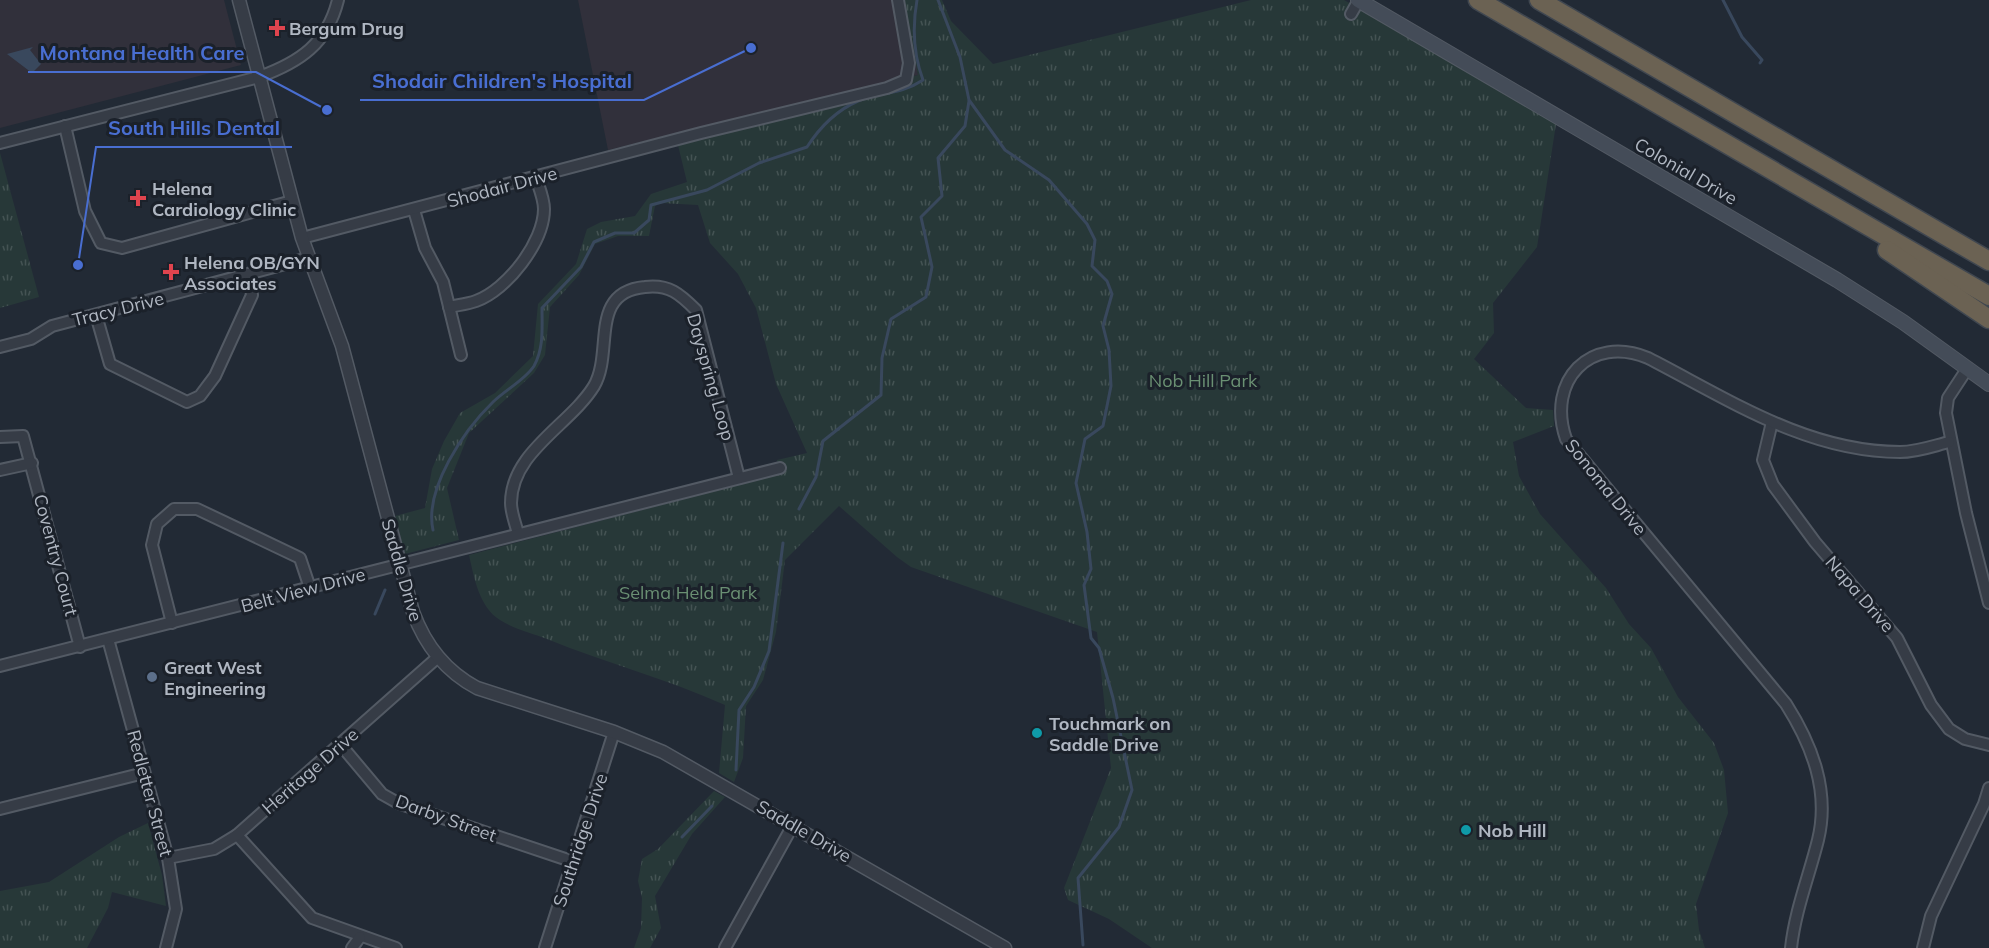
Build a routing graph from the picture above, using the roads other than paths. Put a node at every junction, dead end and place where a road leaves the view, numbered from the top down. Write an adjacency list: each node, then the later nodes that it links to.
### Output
1 (239, 0): 8 (street, Saddle Drive)
2 (338, 0): 8 (street)
3 (898, 0): 11 (street, Shodair Drive)
4 (1358, 0): 7 (street); 27 (main road, Colonial Drive)
5 (1478, 0): 12 (highway)
6 (1539, 0): 14 (highway)
7 (1351, 14)
8 (259, 77): 9 (street); 13 (street, Saddle Drive)
9 (65, 126): 10 (street); 13 (street)
10 (0, 143)
11 (536, 178): 15 (street, Shodair Drive); 22 (street)
12 (1811, 193): 21 (highway); 24 (highway)
13 (292, 201): 16 (street, Saddle Drive)
14 (1887, 202): 17 (highway); 19 (highway)
15 (414, 210): 16 (street, Shodair Drive); 22 (street)
16 (302, 238): 18 (street, Saddle Drive)
17 (1989, 252)
18 (308, 258): 20 (street, Tracy Drive); 37 (street, Saddle Drive)
19 (1989, 261)
20 (249, 275): 23 (street, Tracy Drive); 23 (street)
21 (1989, 296)
22 (449, 307): 26 (street)
23 (96, 315): 25 (street, Tracy Drive)
24 (1989, 319)
25 (0, 347)
26 (461, 355)
27 (1967, 369): 28 (main road, Colonial Drive); 31 (street)
28 (1989, 384)
29 (1772, 422): 31 (street, Sonoma Drive); 47 (street, Napa Drive); 62 (street, Sonoma Drive)
30 (0, 437): 32 (street, Coventry Court)
31 (1949, 442): 39 (street)
32 (32, 463): 34 (street); 42 (street, Coventry Court)
33 (780, 468): 35 (street, Belt View Drive)
34 (0, 470)
35 (739, 478): 36 (street, Belt View Drive); 36 (street, Dayspring Loop)
36 (519, 534): 37 (street, Belt View Drive)
37 (399, 565): 38 (street, Belt View Drive); 43 (street, Saddle Drive)
38 (310, 588): 40 (street, Belt View Drive); 40 (street)
39 (1989, 603)
40 (172, 623): 41 (street, Belt View Drive)
41 (108, 639): 42 (street, Belt View Drive); 48 (street, Redletter Street)
42 (80, 646): 44 (street, Belt View Drive)
43 (438, 657): 45 (street, Saddle Drive); 46 (street, Heritage Drive)
44 (0, 666)
45 (614, 732): 51 (street, Saddle Drive); 54 (street, Southridge Drive)
46 (340, 744): 52 (street, Heritage Drive); 54 (street, Darby Street)
47 (1989, 745)
48 (144, 773): 50 (street); 53 (street, Redletter Street)
49 (1989, 788): 63 (street)
50 (0, 809)
51 (793, 825): 56 (street); 61 (street, Saddle Drive)
52 (237, 835): 53 (street, Heritage Drive); 55 (street)
53 (168, 858): 57 (street, Redletter Street)
54 (574, 862): 60 (street, Southridge Drive)
55 (360, 937): 58 (street); 59 (street)
56 (728, 947)
57 (166, 948)
58 (352, 948)
59 (396, 948)
60 (545, 948)
61 (1005, 948)
62 (1791, 948)
63 (1923, 948)

